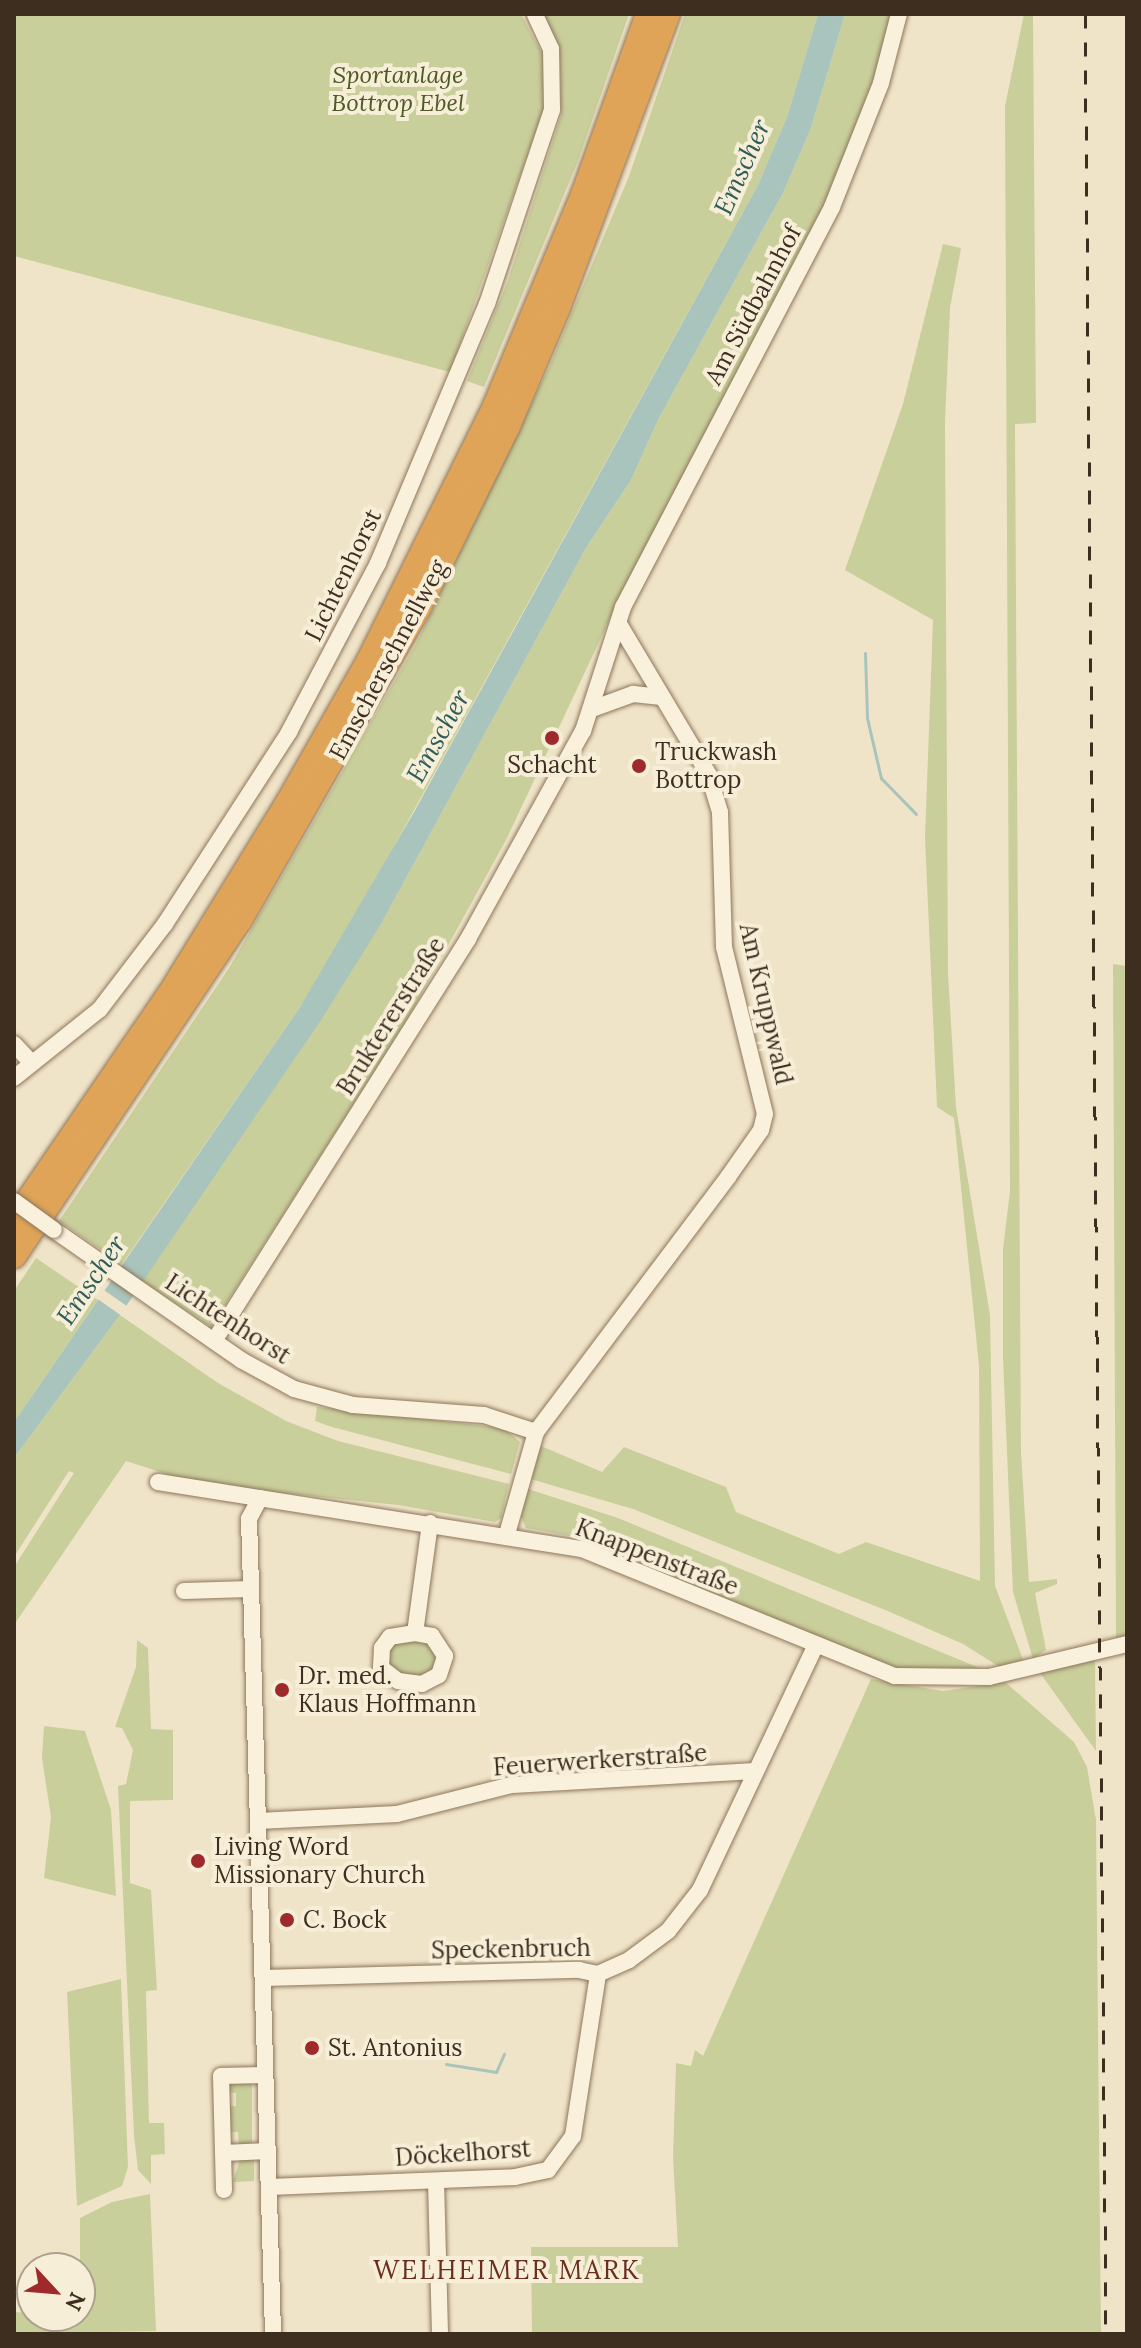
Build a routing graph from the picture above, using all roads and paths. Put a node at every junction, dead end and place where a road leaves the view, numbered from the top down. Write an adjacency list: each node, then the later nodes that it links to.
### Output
1 (535, 14): 9 (street, Lichtenhorst)
2 (648, 14): 12 (highway, Emscherschnellweg)
3 (668, 14): 13 (highway, Emscherschnellweg)
4 (899, 14): 5 (street, Am Südbahnhof)
5 (621, 615): 6 (street, Am Kruppwald); 7 (street, Bruktererstraße)
6 (662, 697): 7 (street); 15 (street, Am Kruppwald)
7 (592, 709): 14 (street, Bruktererstraße)
8 (14, 1044): 9 (street)
9 (31, 1062): 10 (street, Lichtenhorst)
10 (14, 1078)
11 (14, 1201): 14 (street, Lichtenhorst, bridge)
12 (14, 1221)
13 (14, 1256)
14 (214, 1341): 15 (street, Lichtenhorst)
15 (536, 1432): 19 (street, Am Kruppwald)
16 (158, 1482): 17 (street, Knappenstraße)
17 (260, 1498): 18 (street, Knappenstraße); 20 (street)
18 (430, 1523): 19 (street, Knappenstraße); 22 (street)
19 (507, 1534): 24 (street, Knappenstraße)
20 (250, 1589): 21 (street); 26 (street)
21 (184, 1591)
22 (415, 1633)
23 (1127, 1644): 24 (street, Knappenstraße)
24 (815, 1647): 25 (street, Speckenbruch)
25 (756, 1771): 26 (street, Feuerwerkerstraße); 27 (street, Speckenbruch)
26 (258, 1821): 28 (street)
27 (598, 1974): 28 (street, Speckenbruch); 32 (street, Döckelhorst)
28 (263, 1978): 29 (street)
29 (265, 2075): 30 (street); 31 (street)
30 (268, 2151): 31 (street); 33 (street)
31 (223, 2153): 34 (street)
32 (436, 2181): 33 (street, Döckelhorst); 36 (street)
33 (269, 2187): 35 (street)
34 (224, 2190)
35 (273, 2334)
36 (440, 2334)

